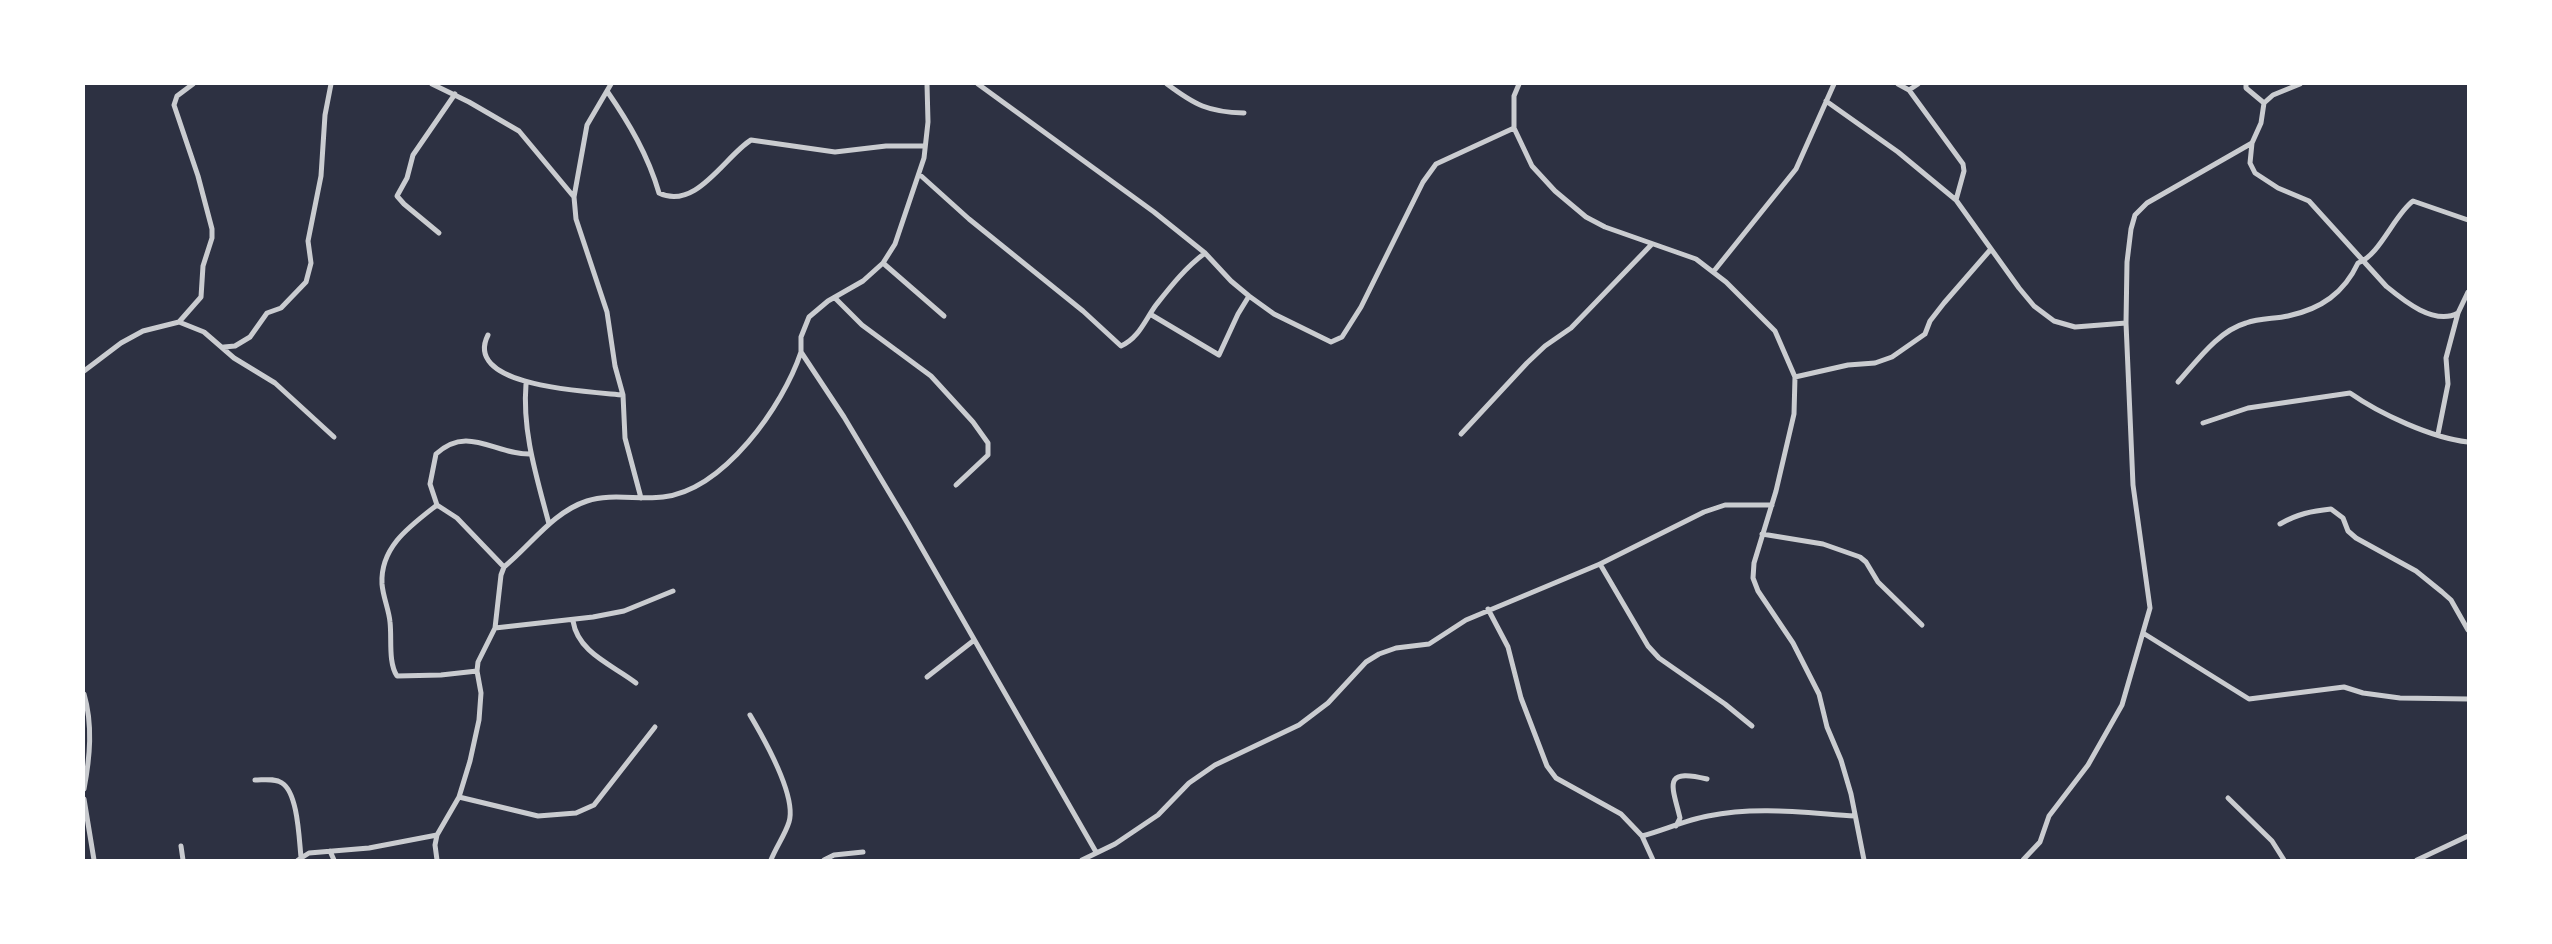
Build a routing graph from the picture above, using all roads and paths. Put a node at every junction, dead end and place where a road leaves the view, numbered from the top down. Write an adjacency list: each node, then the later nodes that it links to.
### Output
1 (193, 84): 40 (street)
2 (331, 84): 43 (street)
3 (432, 84): 16 (street)
4 (611, 84): 15 (street)
5 (927, 84): 22 (street)
6 (978, 84): 30 (street)
7 (1167, 84): 19 (street)
8 (1519, 84): 20 (street)
9 (1834, 84): 17 (street)
10 (1898, 84): 14 (street)
11 (1918, 84): 14 (street)
12 (2246, 84): 18 (street)
13 (2300, 84): 18 (street)
14 (1909, 90): 25 (street)
15 (607, 91): 22 (street); 24 (street)
16 (455, 94): 24 (street); 27 (street)
17 (1826, 101): 25 (street); 33 (street)
18 (2264, 103): 21 (street)
19 (1244, 113)
20 (1514, 128): 28 (street); 35 (street)
21 (2252, 143): 31 (street); 41 (street)
22 (925, 146): 23 (street)
23 (919, 174): 32 (street); 38 (street)
24 (574, 196): 49 (street)
25 (1956, 200): 29 (street)
26 (2468, 220): 31 (street)
27 (439, 233)
28 (1652, 244): 33 (street); 51 (street)
29 (1992, 249): 41 (street); 46 (street)
30 (1204, 253): 35 (street); 38 (street)
31 (2362, 261): 37 (street); 47 (street)
32 (883, 263): 36 (street); 39 (street)
33 (1714, 271): 46 (street)
34 (2468, 292): 37 (street)
35 (1249, 296): 38 (street)
36 (835, 298): 44 (street); 56 (street)
37 (2458, 313): 52 (street)
38 (1150, 314)
39 (944, 316)
40 (179, 322): 43 (street); 45 (street)
41 (2126, 323): 71 (street)
42 (488, 335): 48 (street)
43 (224, 347): 53 (street)
44 (801, 352): 57 (street); 72 (street)
45 (84, 371)
46 (1795, 377): 59 (street)
47 (2178, 382)
48 (526, 384): 49 (street); 55 (street)
49 (623, 395): 57 (street)
50 (2203, 423): 52 (street)
51 (1461, 434)
52 (2438, 434): 54 (street)
53 (334, 437)
54 (2468, 442)
55 (531, 454): 58 (street); 60 (street)
56 (956, 485)
57 (641, 498): 60 (street)
58 (437, 505): 64 (street); 73 (street)
59 (1772, 505): 62 (street); 63 (street)
60 (549, 524): 64 (street)
61 (2280, 524): 70 (street)
62 (1762, 534): 68 (street); 88 (street)
63 (1600, 564): 66 (street); 79 (street)
64 (504, 567): 69 (street)
65 (673, 591): 67 (street)
66 (1488, 609): 91 (street); 96 (street)
67 (573, 621): 69 (street); 75 (street)
68 (1922, 625)
69 (495, 628): 73 (street)
70 (2468, 630)
71 (2143, 633): 77 (street); 107 (street)
72 (973, 641): 74 (street); 96 (street)
73 (477, 671): 84 (street)
74 (927, 677)
75 (636, 683)
76 (84, 694): 83 (street)
77 (2468, 699)
78 (750, 715): 102 (street)
79 (1752, 726)
80 (655, 727): 84 (street)
81 (1707, 779): 89 (street)
82 (256, 780): 97 (street)
83 (84, 789)
84 (459, 798): 90 (street)
85 (2228, 798): 108 (street)
86 (84, 800): 87 (street)
87 (84, 808): 98 (street)
88 (1855, 816): 89 (street); 106 (street)
89 (1676, 826): 91 (street)
90 (437, 835): 94 (street); 101 (street)
91 (1642, 836): 105 (street)
92 (2468, 836): 109 (street)
93 (181, 846): 99 (street)
94 (330, 852): 97 (street); 100 (street)
95 (863, 852): 103 (street)
96 (1096, 852): 104 (street)
97 (299, 858)
98 (94, 860)
99 (183, 860)
100 (334, 860)
101 (437, 860)
102 (771, 860)
103 (824, 860)
104 (1082, 860)
105 (1653, 860)
106 (1864, 860)
107 (2023, 860)
108 (2284, 860)
109 (2417, 860)

